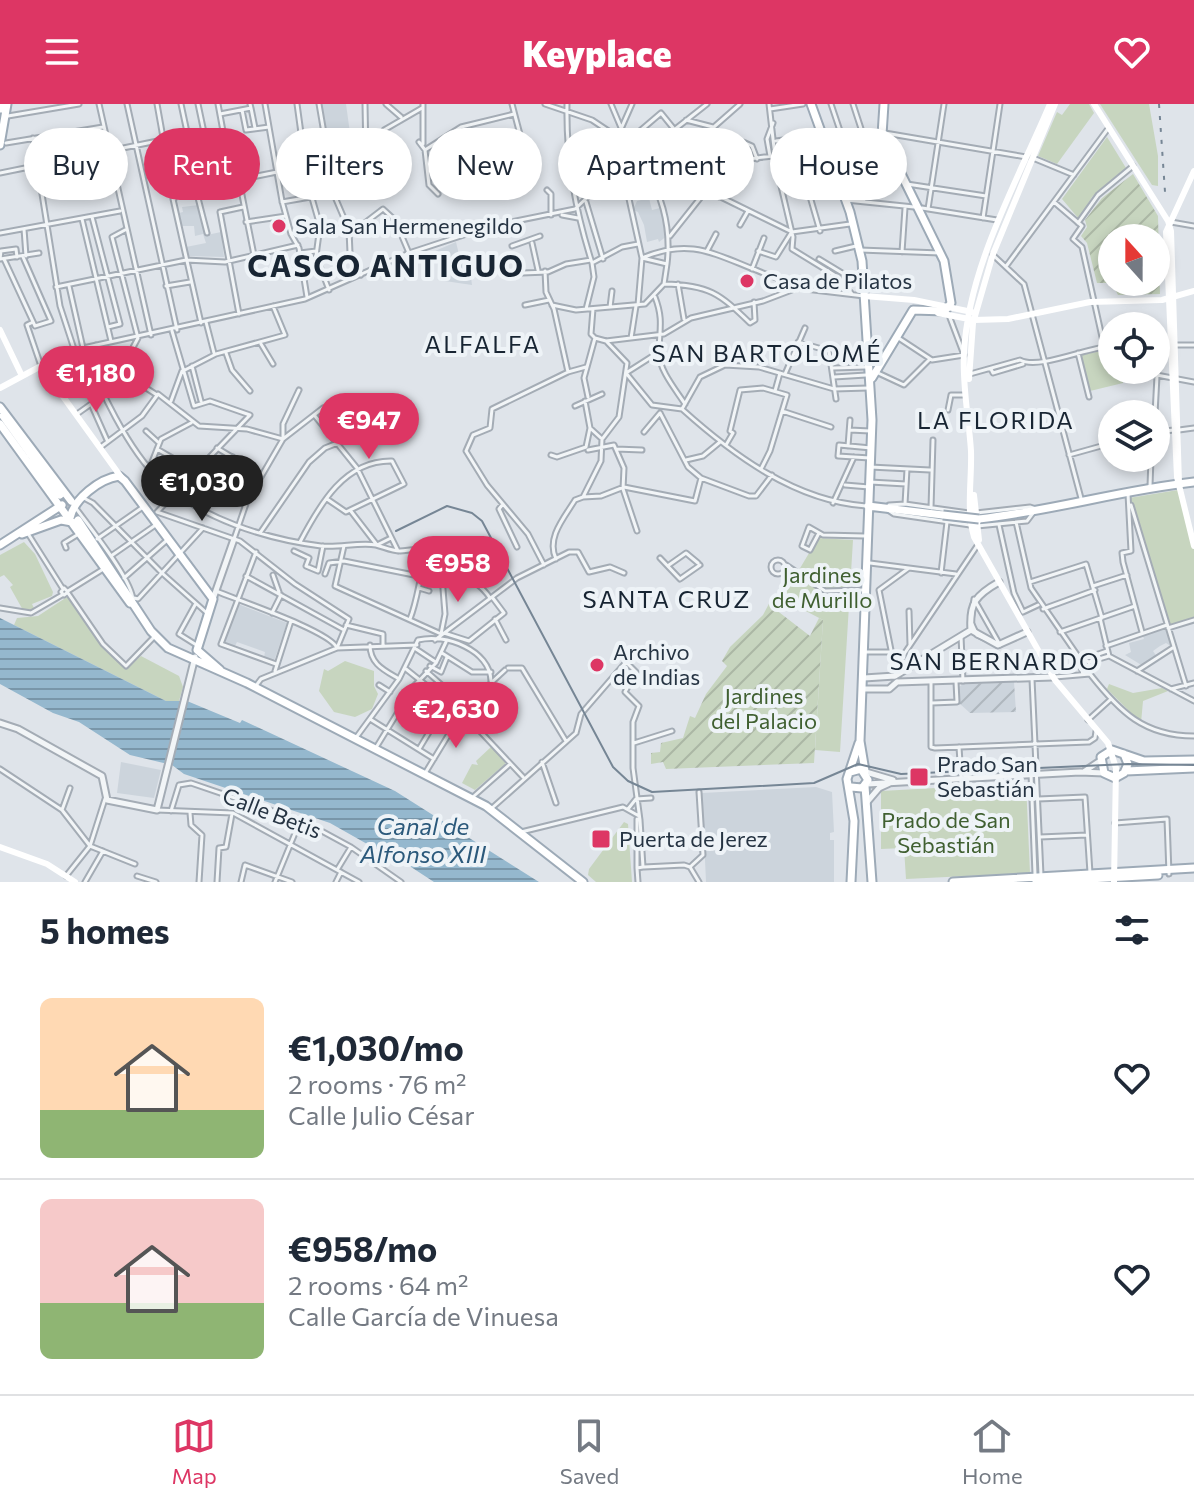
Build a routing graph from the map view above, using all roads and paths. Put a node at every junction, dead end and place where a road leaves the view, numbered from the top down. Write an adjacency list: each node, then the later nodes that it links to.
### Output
1 (7, 104): 35 (main road)
2 (29, 104): 38 (street)
3 (79, 104): 38 (street)
4 (99, 104): 44 (street)
5 (127, 104): 78 (street)
6 (157, 104): 48 (street)
7 (181, 104): 49 (street)
8 (198, 104): 50 (street)
9 (218, 104): 39 (street)
10 (265, 104): 45 (street)
11 (297, 104): 55 (street)
12 (319, 104): 56 (street)
13 (365, 104): 57 (street)
14 (386, 104): 41 (street)
15 (512, 104): 40 (street)
16 (545, 104): 37 (street)
17 (567, 104): 37 (street)
18 (611, 104): 61 (street)
19 (632, 104): 62 (street)
20 (707, 104): 42 (street)
21 (740, 104): 46 (street)
22 (803, 104): 32 (street)
23 (811, 104): 68 (main road)
24 (831, 104): 69 (street)
25 (853, 104): 70 (street)
26 (884, 104): 71 (main road)
27 (944, 104): 75 (street)
28 (1000, 104): 82 (street)
29 (1053, 104): 84 (main road)
30 (1094, 104): 72 (main road)
31 (422, 105): 41 (street); 81 (street)
32 (784, 105): 34 (street)
33 (251, 106): 36 (street); 53 (street)
34 (770, 106): 43 (street)
35 (2, 109): 38 (street); 76 (main road)
36 (242, 110): 39 (street); 52 (street)
37 (567, 112): 60 (street); 121 (street)
38 (29, 113)
39 (220, 114): 51 (street)
40 (514, 114): 59 (street); 81 (street)
41 (401, 117): 58 (street)
42 (686, 120): 46 (street); 65 (street)
43 (773, 123): 66 (street); 67 (street)
44 (103, 127): 47 (street)
45 (269, 127): 54 (street); 87 (street)
46 (714, 127)
47 (96, 128)
48 (160, 128)
49 (186, 128)
50 (204, 128)
51 (222, 128)
52 (246, 128)
53 (255, 128)
54 (260, 128)
55 (301, 128)
56 (324, 128)
57 (363, 128)
58 (387, 128)
59 (518, 128)
60 (604, 128)
61 (621, 128)
62 (621, 128)
63 (645, 128): 64 (street)
64 (674, 128)
65 (676, 128)
66 (771, 128)
67 (774, 128)
68 (819, 128)
69 (839, 128)
70 (861, 128)
71 (882, 128)
72 (1109, 128): 88 (main road); 92 (street)
73 (907, 137): 75 (street)
74 (24, 140): 76 (street)
75 (938, 143): 82 (street); 95 (street)
76 (3, 144)
77 (144, 145): 78 (street)
78 (135, 147): 79 (street); 184 (street)
79 (128, 149)
80 (754, 151): 86 (street)
81 (425, 152): 93 (street)
82 (992, 152): 84 (street); 98 (street)
83 (770, 157): 86 (street)
84 (1030, 158): 92 (street); 132 (main road); 172 (main road)
85 (754, 159): 86 (street)
86 (757, 159)
87 (276, 166)
88 (1133, 166): 133 (main road); 137 (street)
89 (24, 168): 91 (street)
90 (1194, 171): 133 (main road)
91 (0, 173)
92 (1074, 175): 117 (street)
93 (428, 177)
94 (907, 183): 95 (street)
95 (932, 187): 98 (street); 122 (street)
96 (907, 188): 120 (main road)
97 (547, 190): 126 (street)
98 (986, 196): 130 (street)
99 (43, 200): 141 (street)
100 (118, 200): 123 (street)
101 (174, 200): 179 (street)
102 (200, 200): 150 (street)
103 (242, 200): 118 (street)
104 (301, 200): 114 (street)
105 (311, 200): 135 (street)
106 (337, 200): 151 (street)
107 (629, 200): 158 (street)
108 (661, 200): 155 (street)
109 (699, 200): 155 (street)
110 (725, 200): 124 (street)
111 (784, 200): 148 (street)
112 (811, 200): 146 (street)
113 (846, 200): 116 (street); 136 (main road)
114 (282, 202): 127 (street)
115 (586, 202): 121 (street); 177 (street)
116 (864, 202): 119 (street)
117 (1054, 202): 137 (street); 183 (street)
118 (243, 207): 134 (street); 180 (street)
119 (905, 207): 120 (street); 167 (street)
120 (917, 207): 122 (street); 171 (main road)
121 (575, 209): 125 (street); 129 (street)
122 (928, 209): 130 (street)
123 (120, 211): 128 (street); 145 (street)
124 (748, 211): 139 (street); 148 (street)
125 (558, 214): 126 (street); 129 (street)
126 (551, 215): 138 (street)
127 (286, 216): 134 (street); 152 (street)
128 (92, 217): 131 (street); 192 (street)
129 (578, 218): 181 (street)
130 (983, 218): 132 (street)
131 (82, 219): 141 (street); 194 (street)
132 (1001, 221): 229 (main road)
133 (1168, 221): 140 (street); 147 (main road); 211 (main road)
134 (246, 222): 173 (street)
135 (319, 222): 151 (street); 152 (street); 163 (street)
136 (854, 223): 146 (street); 162 (main road)
137 (1080, 224): 214 (street)
138 (496, 225)
139 (740, 225)
140 (1177, 225): 142 (street); 147 (street)
141 (47, 226): 144 (street); 201 (street)
142 (1194, 226)
143 (488, 227): 170 (street)
144 (24, 229): 149 (street); 174 (street)
145 (125, 230): 188 (street); 191 (street)
146 (820, 231): 148 (street)
147 (1171, 231): 211 (main road)
148 (792, 232): 165 (street); 207 (street)
149 (0, 233)
150 (207, 233)
151 (349, 233): 170 (street); 190 (street)
152 (291, 234): 159 (street)
153 (716, 234): 164 (street)
154 (540, 236): 157 (street)
155 (670, 236): 161 (street)
156 (764, 238): 165 (street)
157 (532, 242): 160 (street); 186 (street)
158 (638, 244): 175 (street); 177 (street)
159 (299, 246): 169 (street); 173 (street)
160 (512, 246)
161 (669, 247): 164 (street); 175 (street); 182 (street)
162 (860, 248): 166 (street); 167 (street); 196 (main road)
163 (316, 251): 169 (street); 204 (street)
164 (707, 251): 185 (street)
165 (758, 251): 185 (street)
166 (835, 251)
167 (902, 252): 171 (street)
168 (39, 253): 174 (street)
169 (300, 253): 209 (street)
170 (409, 253): 190 (street)
171 (940, 253): 224 (main road)
172 (993, 254): 183 (street); 229 (main road)
173 (254, 255): 180 (street)
174 (22, 257): 176 (street); 176 (street); 232 (street)
175 (642, 258): 182 (street); 220 (street)
176 (1, 259): 232 (street)
177 (603, 259): 181 (street)
178 (819, 259): 196 (street)
179 (186, 260): 180 (street); 184 (street); 195 (street)
180 (228, 261): 226 (street)
181 (591, 261): 187 (street); 222 (street)
182 (667, 264): 197 (street)
183 (1007, 265): 228 (street)
184 (161, 266): 188 (street); 200 (street)
185 (752, 269): 202 (street)
186 (538, 270): 187 (street); 189 (street)
187 (545, 271): 213 (street)
188 (135, 273): 191 (street); 238 (street)
189 (522, 273)
190 (361, 275): 204 (street)
191 (121, 276): 192 (street); 239 (street)
192 (108, 278): 194 (street); 233 (street)
193 (822, 279): 203 (street)
194 (95, 280): 199 (street); 233 (street)
195 (191, 281): 200 (street); 231 (street)
196 (863, 282): 208 (main road)
197 (664, 284): 198 (street); 210 (street)
198 (678, 284): 218 (street); 230 (street)
199 (69, 285): 201 (street); 250 (street)
200 (166, 286): 236 (street)
201 (56, 287): 252 (street)
202 (795, 289): 203 (street); 215 (street)
203 (820, 289): 207 (street)
204 (329, 290): 209 (street)
205 (612, 291): 221 (street)
206 (1194, 291): 211 (main road)
207 (852, 295): 208 (street)
208 (864, 296): 212 (main road); 257 (main road)
209 (307, 297): 219 (street)
210 (655, 297): 220 (street); 237 (street)
211 (1170, 298): 214 (main road); 249 (main road)
212 (905, 299): 224 (main road); 227 (main road)
213 (549, 300): 216 (street); 217 (street)
214 (1096, 301): 225 (street); 228 (main road)
215 (754, 302): 218 (street); 218 (street)
216 (525, 305)
217 (552, 305): 222 (street); 272 (street)
218 (736, 305): 230 (street)
219 (273, 306): 226 (street); 246 (street)
220 (637, 306): 221 (street); 242 (street)
221 (610, 307): 223 (street)
222 (586, 309): 223 (street)
223 (593, 309): 241 (street)
224 (949, 311): 227 (main road); 229 (main road); 259 (street)
225 (1098, 312)
226 (239, 314): 231 (street)
227 (909, 314): 240 (main road)
228 (1033, 314): 229 (main road); 261 (street)
229 (972, 316): 259 (main road); 275 (main road)
230 (685, 320): 237 (street)
231 (203, 322): 236 (street); 258 (street)
232 (34, 324): 266 (street)
233 (108, 327): 243 (street)
234 (805, 328): 245 (street)
235 (0, 330): 276 (main road)
236 (174, 331): 238 (street); 271 (street)
237 (663, 333): 242 (street); 253 (street)
238 (151, 335): 239 (street)
239 (137, 336): 243 (street); 270 (street)
240 (896, 337): 260 (street); 262 (main road)
241 (595, 338): 244 (street); 268 (street)
242 (631, 338): 244 (street)
243 (111, 341): 247 (street)
244 (606, 341): 273 (street)
245 (798, 342): 269 (street); 274 (street)
246 (261, 344): 255 (street); 264 (street)
247 (96, 345): 250 (street); 270 (street)
248 (1194, 345): 249 (street)
249 (1172, 346): 280 (main road)
250 (83, 348): 252 (street); 263 (street)
251 (1098, 348): 256 (street)
252 (74, 350): 266 (street)
253 (659, 352): 273 (street); 296 (street)
254 (717, 352): 265 (street)
255 (226, 353): 258 (street); 286 (street)
256 (1078, 353): 261 (street); 291 (street)
257 (868, 354): 262 (main road); 277 (main road)
258 (214, 355): 267 (street)
259 (964, 355): 260 (street); 290 (main road)
260 (930, 359): 277 (street)
261 (1044, 359): 275 (street); 339 (street)
262 (881, 360): 277 (main road)
263 (90, 363): 282 (street); 312 (street)
264 (273, 364)
265 (725, 365): 274 (street); 296 (street)
266 (41, 366): 276 (main road); 282 (main road)
267 (192, 366): 271 (street); 295 (street)
268 (586, 367): 272 (street); 292 (street)
269 (833, 368): 277 (street); 278 (street)
270 (121, 370): 288 (street)
271 (182, 371): 294 (street); 295 (street)
272 (568, 372): 375 (street)
273 (626, 373): 301 (street); 322 (street)
274 (782, 373): 284 (street); 287 (street)
275 (970, 374): 290 (main road)
276 (22, 376): 283 (main road)
277 (871, 376): 278 (street); 284 (street); 317 (main road)
278 (834, 377): 284 (street)
279 (1170, 378): 280 (street)
280 (1174, 378): 281 (street); 315 (main road)
281 (1194, 382)
282 (54, 384): 304 (main road)
283 (0, 388)
284 (834, 389): 293 (street)
285 (299, 390): 320 (street)
286 (250, 391)
287 (775, 391): 303 (street); 328 (street)
288 (157, 394): 294 (street); 312 (street)
289 (602, 394): 292 (street)
290 (968, 395): 302 (street); 387 (main road)
291 (1089, 397)
292 (586, 399): 297 (street); 310 (street)
293 (836, 399)
294 (170, 402): 308 (street)
295 (201, 402): 313 (street)
296 (685, 404): 300 (street)
297 (575, 406)
298 (0, 408): 307 (main road); 371 (main road)
299 (323, 408): 305 (street)
300 (682, 409): 301 (street); 325 (street)
301 (660, 410): 319 (street); 342 (street)
302 (948, 410)
303 (782, 411): 309 (street); 346 (street)
304 (77, 414): 327 (main road); 327 (street)
305 (314, 415): 320 (street); 324 (street)
306 (850, 420): 314 (street)
307 (2, 422): 366 (main road); 378 (main road)
308 (191, 423): 313 (street); 326 (street)
309 (831, 427)
310 (590, 428): 322 (street); 334 (street)
311 (1194, 428): 315 (street)
312 (124, 430): 327 (street); 344 (street)
313 (238, 430): 320 (street); 333 (street)
314 (850, 430): 317 (street); 330 (street)
315 (1176, 430): 318 (street); 357 (main road)
316 (146, 431): 326 (street)
317 (872, 431): 335 (main road)
318 (1170, 431)
319 (644, 432)
320 (283, 439): 351 (street)
321 (368, 439): 324 (street)
322 (602, 439): 329 (street)
323 (933, 440): 348 (street)
324 (338, 442): 345 (street); 397 (street)
325 (720, 442): 328 (street); 342 (street)
326 (159, 443): 336 (street)
327 (105, 444): 353 (main road)
328 (726, 445): 346 (street)
329 (603, 446): 331 (street); 334 (street); 368 (street)
330 (848, 446): 335 (street); 341 (street)
331 (615, 447): 337 (street); 363 (street)
332 (1098, 447): 339 (street)
333 (217, 448): 340 (street); 349 (street)
334 (587, 448): 338 (street)
335 (871, 448): 343 (main road)
336 (157, 449): 344 (street); 349 (street)
337 (642, 450)
338 (551, 455)
339 (1069, 455): 372 (street)
340 (233, 457): 351 (street); 356 (street)
341 (854, 457): 343 (street); 360 (street)
342 (685, 460): 354 (street)
343 (870, 462): 347 (street); 358 (main road)
344 (150, 467): 365 (street)
345 (357, 468): 369 (street); 369 (street); 370 (street)
346 (761, 469): 352 (street)
347 (907, 469): 348 (street); 359 (street)
348 (931, 470): 382 (street)
349 (195, 471): 356 (street); 365 (street)
350 (1151, 472): 361 (street)
351 (262, 475): 392 (street)
352 (772, 475): 354 (street); 374 (street)
353 (121, 477): 371 (main road); 379 (main road)
354 (701, 478): 363 (street)
355 (1194, 482): 357 (main road)
356 (217, 483): 362 (street)
357 (1179, 483): 361 (main road); 412 (main road)
358 (869, 484): 359 (street); 360 (street); 380 (main road)
359 (906, 484): 376 (street)
360 (844, 485): 374 (street)
361 (1151, 487): 364 (main road)
362 (226, 489)
363 (623, 489): 367 (street); 394 (street)
364 (1127, 490): 372 (main road); 377 (street)
365 (176, 492): 385 (street); 392 (street)
366 (60, 495)
367 (601, 496): 368 (street); 373 (street)
368 (583, 497): 423 (street)
369 (372, 498): 383 (street); 404 (street)
370 (327, 499): 383 (street); 406 (street)
371 (76, 501): 378 (main road); 386 (main road); 391 (street); 401 (street)
372 (1082, 502): 384 (main road)
373 (601, 503)
374 (833, 503): 380 (street)
375 (504, 504): 413 (street); 428 (street)
376 (905, 504): 381 (street); 382 (street)
377 (1131, 505): 440 (street); 470 (street)
378 (59, 506): 386 (main road); 400 (main road)
379 (144, 506): 385 (main road); 391 (street)
380 (868, 506): 381 (main road); 399 (main road)
381 (885, 508): 387 (main road, bridge); 388 (street)
382 (931, 508): 387 (street)
383 (350, 510): 408 (street)
384 (1033, 512): 387 (main road); 387 (street); 389 (street)
385 (155, 517): 393 (street); 402 (main road); 405 (street)
386 (69, 519): 395 (main road); 396 (main road); 456 (main road)
387 (976, 521): 388 (street); 390 (street); 409 (main road)
388 (947, 522): 436 (street)
389 (1016, 522): 390 (street); 445 (street)
390 (999, 525): 458 (street)
391 (116, 526): 401 (street); 405 (street)
392 (238, 526): 397 (street); 403 (street)
393 (203, 528): 403 (street); 419 (street)
394 (637, 531)
395 (27, 532): 400 (main road); 449 (street)
396 (80, 532): 414 (street); 431 (main road)
397 (260, 533): 406 (street)
398 (819, 533): 398 (street); 399 (street)
399 (866, 534): 426 (main road)
400 (17, 536): 407 (main road)
401 (97, 539): 420 (street)
402 (168, 539): 419 (main road); 421 (street)
403 (234, 539): 418 (street); 452 (street)
404 (392, 539): 408 (street); 416 (street)
405 (131, 542): 420 (street); 421 (street)
406 (300, 542): 410 (street)
407 (0, 545)
408 (377, 545): 411 (street); 416 (street)
409 (979, 545): 438 (street); 444 (main road)
410 (323, 546): 411 (street); 415 (street)
411 (344, 546): 424 (street)
412 (1194, 546)
413 (517, 547)
414 (66, 548)
415 (294, 551)
416 (398, 551): 417 (street)
417 (429, 551): 427 (street); 442 (street)
418 (256, 552): 441 (street); 471 (street)
419 (179, 554): 434 (street); 452 (main road)
420 (109, 557): 443 (street)
421 (147, 558): 434 (street); 443 (street)
422 (660, 558): 430 (street)
423 (556, 559): 428 (street); 432 (street)
424 (344, 561): 437 (street); 442 (street); 466 (street)
425 (619, 563): 432 (street)
426 (866, 563): 433 (street); 448 (main road)
427 (441, 564): 453 (street); 475 (street)
428 (544, 565): 453 (street)
429 (786, 565): 448 (street)
430 (668, 566): 430 (street)
431 (105, 568): 449 (street); 456 (main road)
432 (615, 568): 435 (street)
433 (909, 568): 436 (street); 492 (street)
434 (162, 573): 456 (street); 457 (street)
435 (624, 573)
436 (941, 573): 438 (street)
437 (325, 574)
438 (956, 574): 485 (street)
439 (273, 575): 451 (street)
440 (1127, 575): 447 (street); 459 (street)
441 (246, 576): 451 (street); 454 (street)
442 (419, 576): 446 (street)
443 (124, 578): 456 (street)
444 (999, 582): 455 (street); 472 (main road)
445 (1029, 582): 447 (street); 458 (street)
446 (419, 588): 450 (street); 466 (street)
447 (1094, 588): 461 (street); 465 (street)
448 (865, 590): 491 (main road)
449 (66, 591): 460 (street); 477 (street)
450 (429, 591)
451 (280, 593): 463 (street); 471 (street)
452 (214, 595): 454 (street); 464 (main road)
453 (491, 597): 467 (street); 475 (street)
454 (236, 599): 463 (street); 501 (street)
455 (974, 599): 476 (street); 486 (street)
456 (134, 602): 477 (main road)
457 (195, 604): 464 (street); 488 (street)
458 (1039, 604): 461 (street)
459 (1135, 606): 465 (street); 474 (street)
460 (0, 608)
461 (1043, 609): 473 (street)
462 (909, 611): 485 (street)
463 (272, 613): 469 (street)
464 (208, 614): 488 (main road)
465 (1101, 618): 473 (street); 490 (street)
466 (410, 619): 475 (street)
467 (495, 619): 475 (street); 480 (street)
468 (1194, 620): 470 (street)
469 (291, 621): 489 (street); 501 (street)
470 (1168, 626): 474 (street); 487 (street)
471 (345, 627): 483 (street); 489 (street)
472 (1027, 632): 486 (street); 513 (main road)
473 (1060, 632): 497 (street)
474 (1142, 632): 490 (street)
475 (442, 633): 479 (street)
476 (974, 633): 478 (street); 486 (street)
477 (155, 636): 498 (main road)
478 (961, 636): 517 (street); 520 (street)
479 (435, 640): 481 (street); 484 (street)
480 (506, 640)
481 (446, 642): 495 (street); 508 (street)
482 (370, 645): 483 (street); 489 (street); 494 (street)
483 (383, 645): 484 (street)
484 (417, 645): 499 (street); 504 (street)
485 (910, 645): 503 (street)
486 (1000, 645)
487 (1174, 647): 507 (street); 524 (street)
488 (198, 648): 498 (street); 505 (main road)
489 (337, 648): 509 (street)
490 (1107, 651): 497 (street); 500 (street); 507 (street)
491 (864, 652): 492 (street); 515 (main road)
492 (893, 652): 503 (street)
493 (361, 653): 494 (street)
494 (370, 653): 516 (street)
495 (442, 653): 496 (street); 499 (street)
496 (448, 656): 502 (street); 508 (street)
497 (1082, 660): 500 (street); 510 (street)
498 (194, 661): 505 (main road); 590 (street)
499 (434, 661): 502 (street)
500 (1089, 662): 511 (street)
501 (276, 664): 509 (street)
502 (430, 666): 506 (street)
503 (896, 666): 517 (street)
504 (405, 668): 514 (street); 516 (street)
505 (221, 671): 525 (main road)
506 (426, 671): 514 (street); 532 (street)
507 (1137, 671): 527 (street)
508 (491, 672): 519 (street)
509 (274, 673): 525 (street)
510 (1083, 674): 511 (street); 512 (street)
511 (1090, 674): 531 (street)
512 (1071, 676): 513 (street); 528 (street)
513 (1053, 677): 518 (street); 528 (main road)
514 (419, 678): 532 (street); 534 (street)
515 (864, 678): 517 (street); 526 (main road)
516 (399, 679): 529 (street)
517 (896, 679): 521 (street); 526 (street)
518 (1032, 679): 520 (street); 552 (street)
519 (491, 681): 538 (street); 549 (street)
520 (960, 682): 521 (street); 535 (street)
521 (931, 683): 535 (street)
522 (1194, 683): 524 (street)
523 (379, 685): 529 (street)
524 (1186, 686): 527 (street); 530 (street)
525 (255, 687): 548 (main road)
526 (863, 689): 550 (main road)
527 (1171, 689): 530 (street)
528 (1061, 690): 541 (main road)
529 (390, 692): 540 (street)
530 (1183, 694): 533 (street)
531 (1111, 699): 541 (street); 547 (street)
532 (446, 701): 538 (street); 539 (street)
533 (1194, 701)
534 (406, 703): 539 (street); 545 (street)
535 (932, 703): 553 (street)
536 (639, 706): 537 (street); 549 (street); 551 (street)
537 (646, 709)
538 (462, 714): 543 (street); 561 (street)
539 (437, 718): 543 (street); 555 (street)
540 (370, 719): 545 (street); 548 (street)
541 (1088, 720): 544 (main road)
542 (0, 723): 581 (street)
543 (454, 726): 558 (street)
544 (1095, 727): 552 (street); 557 (main road)
545 (388, 730): 554 (street); 555 (street)
546 (672, 731): 551 (street)
547 (1194, 736)
548 (355, 739): 554 (main road)
549 (566, 741): 560 (street)
550 (860, 741): 564 (main road); 565 (main road)
551 (634, 743): 584 (street)
552 (1036, 744): 553 (street); 566 (street)
553 (959, 747): 571 (street)
554 (375, 749): 570 (main road)
555 (419, 749): 558 (street)
556 (1124, 754): 557 (main road); 559 (main road); 568 (main road)
557 (1105, 755): 567 (street); 569 (main road); 573 (main road)
558 (434, 759): 570 (street)
559 (1194, 760)
560 (542, 762): 572 (street); 585 (street)
561 (511, 764): 572 (street); 582 (street)
562 (1194, 768): 568 (main road)
563 (0, 769): 589 (street)
564 (850, 772): 565 (main road); 576 (main road)
565 (865, 772): 574 (street); 575 (main road)
566 (1035, 772): 567 (street); 571 (street); 583 (street); 623 (street)
567 (1080, 772): 569 (street)
568 (1125, 772): 573 (main road); 578 (main road)
569 (1104, 774): 573 (main road); 578 (main road)
570 (424, 775): 582 (main road)
571 (961, 777): 574 (street)
572 (524, 778): 587 (street)
573 (1115, 778): 578 (main road)
574 (894, 780): 575 (street); 586 (street)
575 (866, 785): 576 (main road); 586 (main road)
576 (851, 787): 639 (main road)
577 (70, 788): 589 (street)
578 (1115, 788): 596 (main road)
579 (699, 792): 610 (street)
580 (651, 798): 584 (street)
581 (105, 799): 590 (street); 603 (street)
582 (471, 799): 587 (main road)
583 (1038, 799): 599 (street); 600 (street)
584 (637, 802): 588 (street); 594 (street)
585 (556, 803)
586 (866, 803): 640 (main road)
587 (491, 809): 598 (main road)
588 (628, 809): 594 (street); 597 (street)
589 (62, 810): 603 (street)
590 (157, 810): 591 (street)
591 (171, 811): 592 (street); 595 (street, Calle Betis)
592 (190, 813): 593 (street); 628 (street)
593 (233, 813): 602 (street); 629 (street)
594 (639, 818): 609 (street); 611 (street)
595 (300, 821): 602 (street); 605 (street, Calle Betis)
596 (1115, 823): 607 (main road); 614 (street)
597 (539, 829): 598 (street); 601 (street)
598 (521, 832): 601 (main road)
599 (1087, 835): 600 (street); 622 (street)
600 (1040, 837): 623 (street)
601 (532, 841): 620 (main road)
602 (291, 844): 613 (street); 617 (street)
603 (90, 846): 606 (street); 616 (street)
604 (0, 847): 616 (main road)
605 (351, 847): 613 (street); 635 (street, Calle Betis)
606 (103, 851): 608 (street); 626 (street)
607 (1115, 861): 619 (main road); 619 (street)
608 (135, 864)
609 (643, 867): 610 (street); 611 (street)
610 (690, 867): 638 (street)
611 (637, 868): 637 (street)
612 (1194, 870): 614 (main road)
613 (339, 871): 633 (street); 634 (street)
614 (1169, 872): 619 (main road)
615 (1104, 873): 619 (main road); 621 (street); 622 (main road)
616 (64, 874): 624 (street); 625 (main road)
617 (278, 874): 630 (street); 631 (street); 632 (street)
618 (137, 876): 627 (street)
619 (1120, 877): 622 (main road)
620 (572, 878): 636 (main road)
621 (1069, 879): 622 (main road); 623 (main road); 642 (main road)
622 (1090, 879)
623 (1039, 881): 641 (main road); 642 (main road)
624 (55, 882)
625 (75, 882)
626 (85, 882)
627 (156, 882)
628 (199, 882)
629 (217, 882)
630 (241, 882)
631 (275, 882)
632 (292, 882)
633 (336, 882)
634 (359, 882)
635 (402, 882)
636 (583, 882)
637 (638, 882)
638 (699, 882)
639 (851, 882): 640 (main road)
640 (872, 882)
641 (953, 882)
642 (1057, 882)

